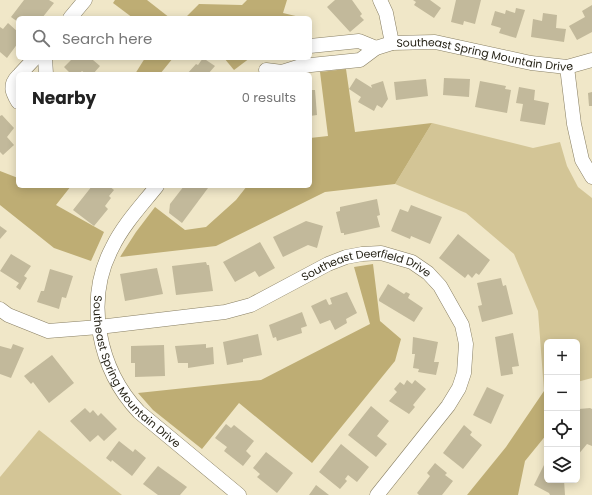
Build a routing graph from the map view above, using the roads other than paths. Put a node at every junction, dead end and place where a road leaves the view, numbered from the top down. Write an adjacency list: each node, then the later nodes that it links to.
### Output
1 (85, 0): 3 (street)
2 (380, 0): 4 (street)
3 (72, 16)
4 (392, 43): 6 (street, Southeast Spring Mountain Drive); 11 (street, Southeast Spring Mountain Drive)
5 (312, 46): 6 (street)
6 (376, 48): 14 (street, Southeast Spring Mountain Drive)
7 (33, 60): 12 (street)
8 (45, 60): 13 (street)
9 (273, 60): 14 (street, Southeast Spring Mountain Drive)
10 (592, 60): 11 (street, Southeast Spring Mountain Drive)
11 (567, 68): 17 (street)
12 (22, 72)
13 (46, 72)
14 (262, 72)
15 (16, 79): 16 (street)
16 (16, 99)
17 (592, 177)
18 (155, 188): 20 (street, Southeast Spring Mountain Drive)
19 (0, 309): 20 (street, Southeast Deerfield Drive)
20 (99, 326): 21 (street, Southeast Spring Mountain Drive); 22 (street, Southeast Deerfield Drive)
21 (239, 495)
22 (376, 495)

